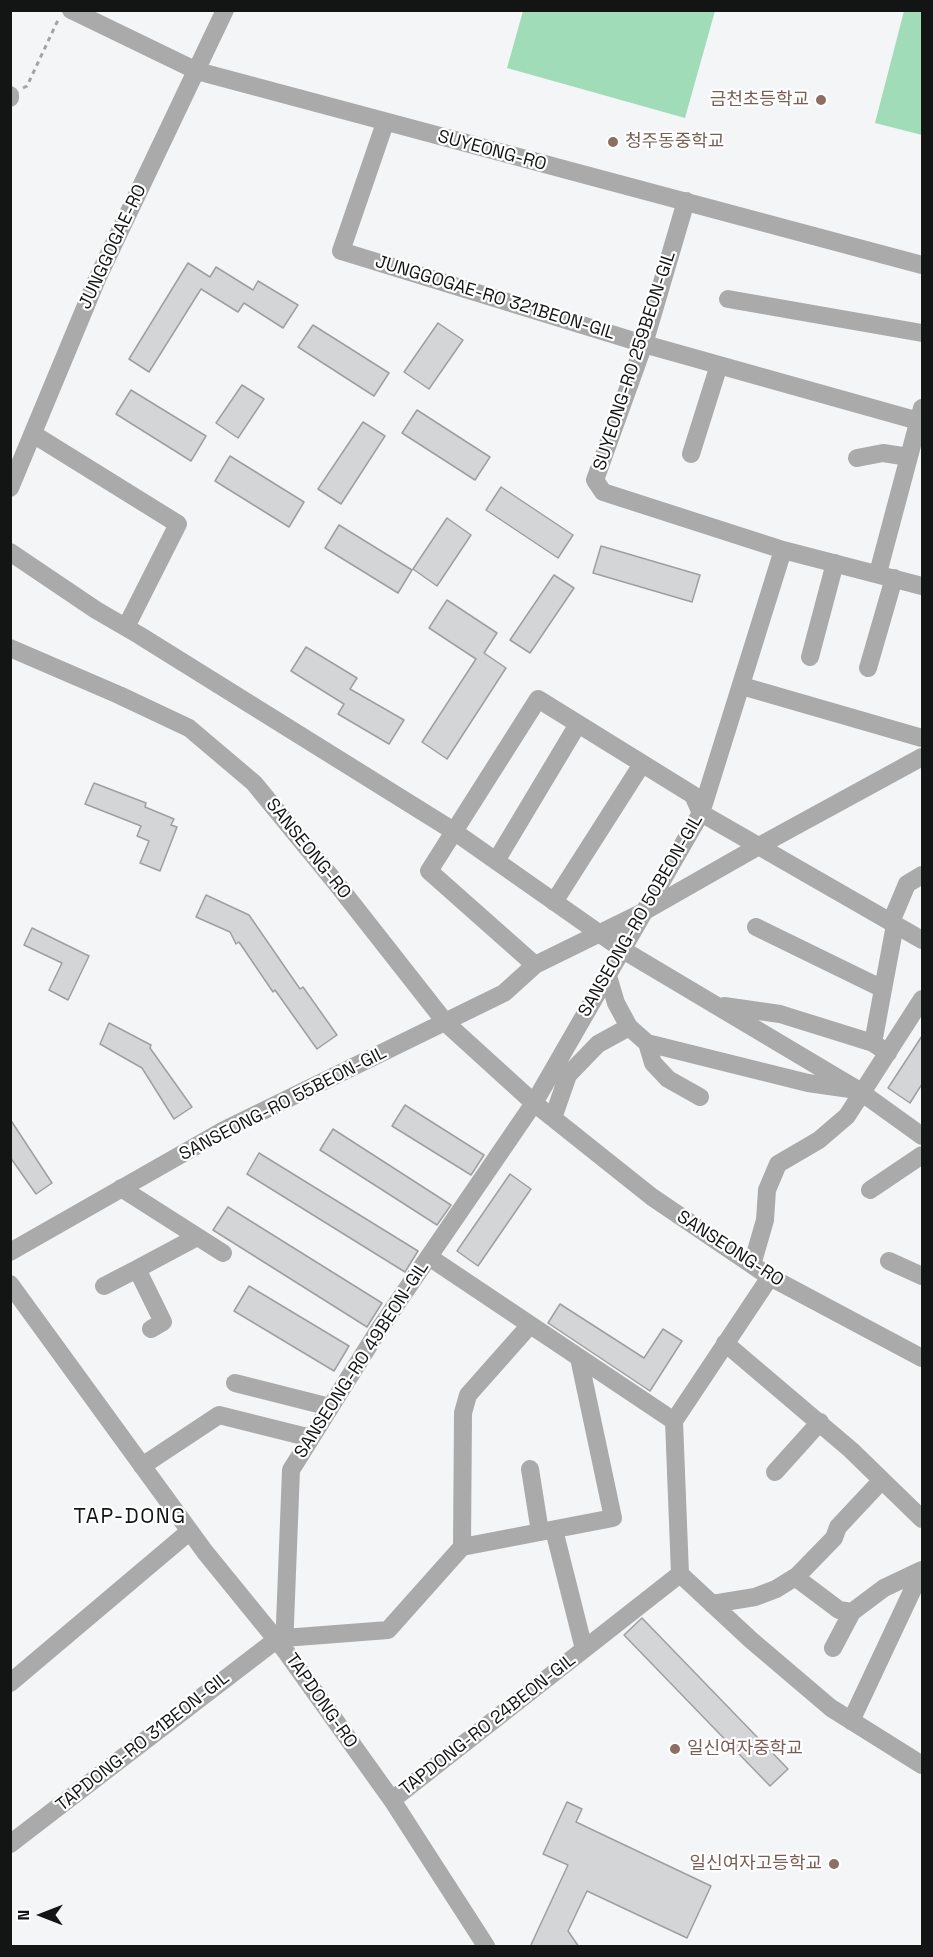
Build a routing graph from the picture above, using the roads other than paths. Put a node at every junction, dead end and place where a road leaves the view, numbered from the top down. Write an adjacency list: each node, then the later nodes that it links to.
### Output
1 (71, 10): 3 (street, SUYEONG-RO)
2 (225, 10): 3 (street, JUNGGOGAE-RO)
3 (197, 71): 4 (street, SUYEONG-RO); 12 (street, JUNGGOGAE-RO)
4 (385, 123): 5 (street, SUYEONG-RO); 9 (street, JUNGGOGAE-RO 321BEON-GIL)
5 (686, 201): 6 (street, SUYEONG-RO); 9 (street, SUYEONG-RO 259BEON-GIL)
6 (922, 265)
7 (728, 299): 8 (street)
8 (922, 333)
9 (644, 344): 10 (street, JUNGGOGAE-RO 321BEON-GIL); 17 (street, SUYEONG-RO 259BEON-GIL)
10 (718, 365): 11 (street, JUNGGOGAE-RO 321BEON-GIL); 13 (street)
11 (921, 417): 14 (street)
12 (33, 434): 16 (street, JUNGGOGAE-RO); 22 (street)
13 (691, 454)
14 (909, 457): 15 (street); 20 (street)
15 (857, 458)
16 (10, 488)
17 (783, 550): 19 (street, SUYEONG-RO 259BEON-GIL); 26 (street, SANSEONG-RO 50BEON-GIL)
18 (10, 552): 22 (street)
19 (835, 563): 20 (street, SUYEONG-RO 259BEON-GIL); 24 (street)
20 (886, 576): 21 (street, SUYEONG-RO 259BEON-GIL); 25 (street)
21 (922, 586)
22 (126, 627): 32 (street)
23 (10, 648): 48 (street, SANSEONG-RO)
24 (810, 657)
25 (868, 668)
26 (742, 686): 28 (street); 31 (street, SANSEONG-RO 50BEON-GIL)
27 (578, 724): 30 (street); 32 (street); 34 (street)
28 (922, 738)
29 (922, 758): 33 (street, SANSEONG-RO 55BEON-GIL)
30 (642, 764): 31 (street); 36 (street)
31 (701, 813): 33 (street); 37 (street, SANSEONG-RO 50BEON-GIL)
32 (455, 832): 34 (street); 43 (street)
33 (759, 846): 37 (street, SANSEONG-RO 55BEON-GIL); 38 (street)
34 (496, 861): 36 (street)
35 (922, 875): 38 (street)
36 (554, 902): 40 (street)
37 (645, 911): 40 (street, SANSEONG-RO 55BEON-GIL); 42 (street, SANSEONG-RO 50BEON-GIL)
38 (893, 923): 41 (street); 45 (street)
39 (756, 927): 45 (street)
40 (599, 933): 42 (street); 43 (street, SANSEONG-RO 55BEON-GIL)
41 (922, 940)
42 (623, 950): 44 (street, SANSEONG-RO 50BEON-GIL); 47 (street)
43 (535, 965): 48 (street, SANSEONG-RO 55BEON-GIL)
44 (608, 976): 49 (street); 54 (street, SANSEONG-RO 50BEON-GIL)
45 (883, 989): 51 (street)
46 (922, 999): 51 (street)
47 (714, 1004): 51 (street); 52 (street)
48 (446, 1023): 54 (street, SANSEONG-RO); 58 (street, SANSEONG-RO 55BEON-GIL)
49 (629, 1027): 50 (street); 55 (street)
50 (647, 1043): 52 (street); 53 (street)
51 (880, 1048): 52 (street)
52 (860, 1092): 56 (street); 65 (street)
53 (700, 1097)
54 (534, 1103): 55 (street, SANSEONG-RO); 63 (street, SANSEONG-RO 49BEON-GIL)
55 (553, 1118): 65 (street, SANSEONG-RO)
56 (920, 1138)
57 (922, 1155): 59 (street)
58 (121, 1188): 60 (street); 61 (street, SANSEONG-RO 55BEON-GIL)
59 (870, 1190)
60 (197, 1237): 62 (street); 66 (street)
61 (10, 1252)
62 (223, 1253)
63 (429, 1257): 71 (street); 77 (street, SANSEONG-RO 49BEON-GIL)
64 (889, 1261): 67 (street)
65 (752, 1265): 68 (street, SANSEONG-RO)
66 (137, 1269): 70 (street); 72 (street)
67 (922, 1276)
68 (770, 1277): 73 (street); 75 (street, SANSEONG-RO)
69 (10, 1284): 81 (street, TAPDONG-RO)
70 (104, 1286)
71 (530, 1324): 74 (street); 88 (street)
72 (157, 1326)
73 (726, 1343): 78 (street); 79 (street)
74 (579, 1358): 78 (street); 87 (street)
75 (922, 1359)
76 (235, 1383): 77 (street)
77 (330, 1407): 80 (street, SANSEONG-RO 49BEON-GIL)
78 (674, 1421): 90 (street)
79 (819, 1422): 83 (street); 84 (street)
80 (311, 1438): 81 (street); 94 (street, SANSEONG-RO 49BEON-GIL)
81 (142, 1466): 86 (street, TAPDONG-RO)
82 (530, 1469): 87 (street, TAPDONG-RO 24BEON-GIL)
83 (776, 1472)
84 (882, 1480): 85 (street); 91 (street)
85 (922, 1519)
86 (190, 1531): 94 (street, TAPDONG-RO); 97 (street)
87 (547, 1531): 88 (street); 96 (street, TAPDONG-RO 24BEON-GIL)
88 (462, 1547): 94 (street)
89 (922, 1570): 93 (street); 98 (street)
90 (680, 1574): 92 (street); 96 (street, TAPDONG-RO 24BEON-GIL)
91 (795, 1577): 92 (street); 93 (street)
92 (712, 1604): 98 (street)
93 (852, 1612): 95 (street)
94 (281, 1642): 100 (street, TAPDONG-RO); 101 (street, TAPDONG-RO 31BEON-GIL)
95 (833, 1648)
96 (584, 1649): 100 (street, TAPDONG-RO 24BEON-GIL)
97 (10, 1683)
98 (850, 1721): 99 (street)
99 (922, 1765)
100 (392, 1800): 102 (street, TAPDONG-RO)
101 (10, 1844)
102 (486, 1947)

